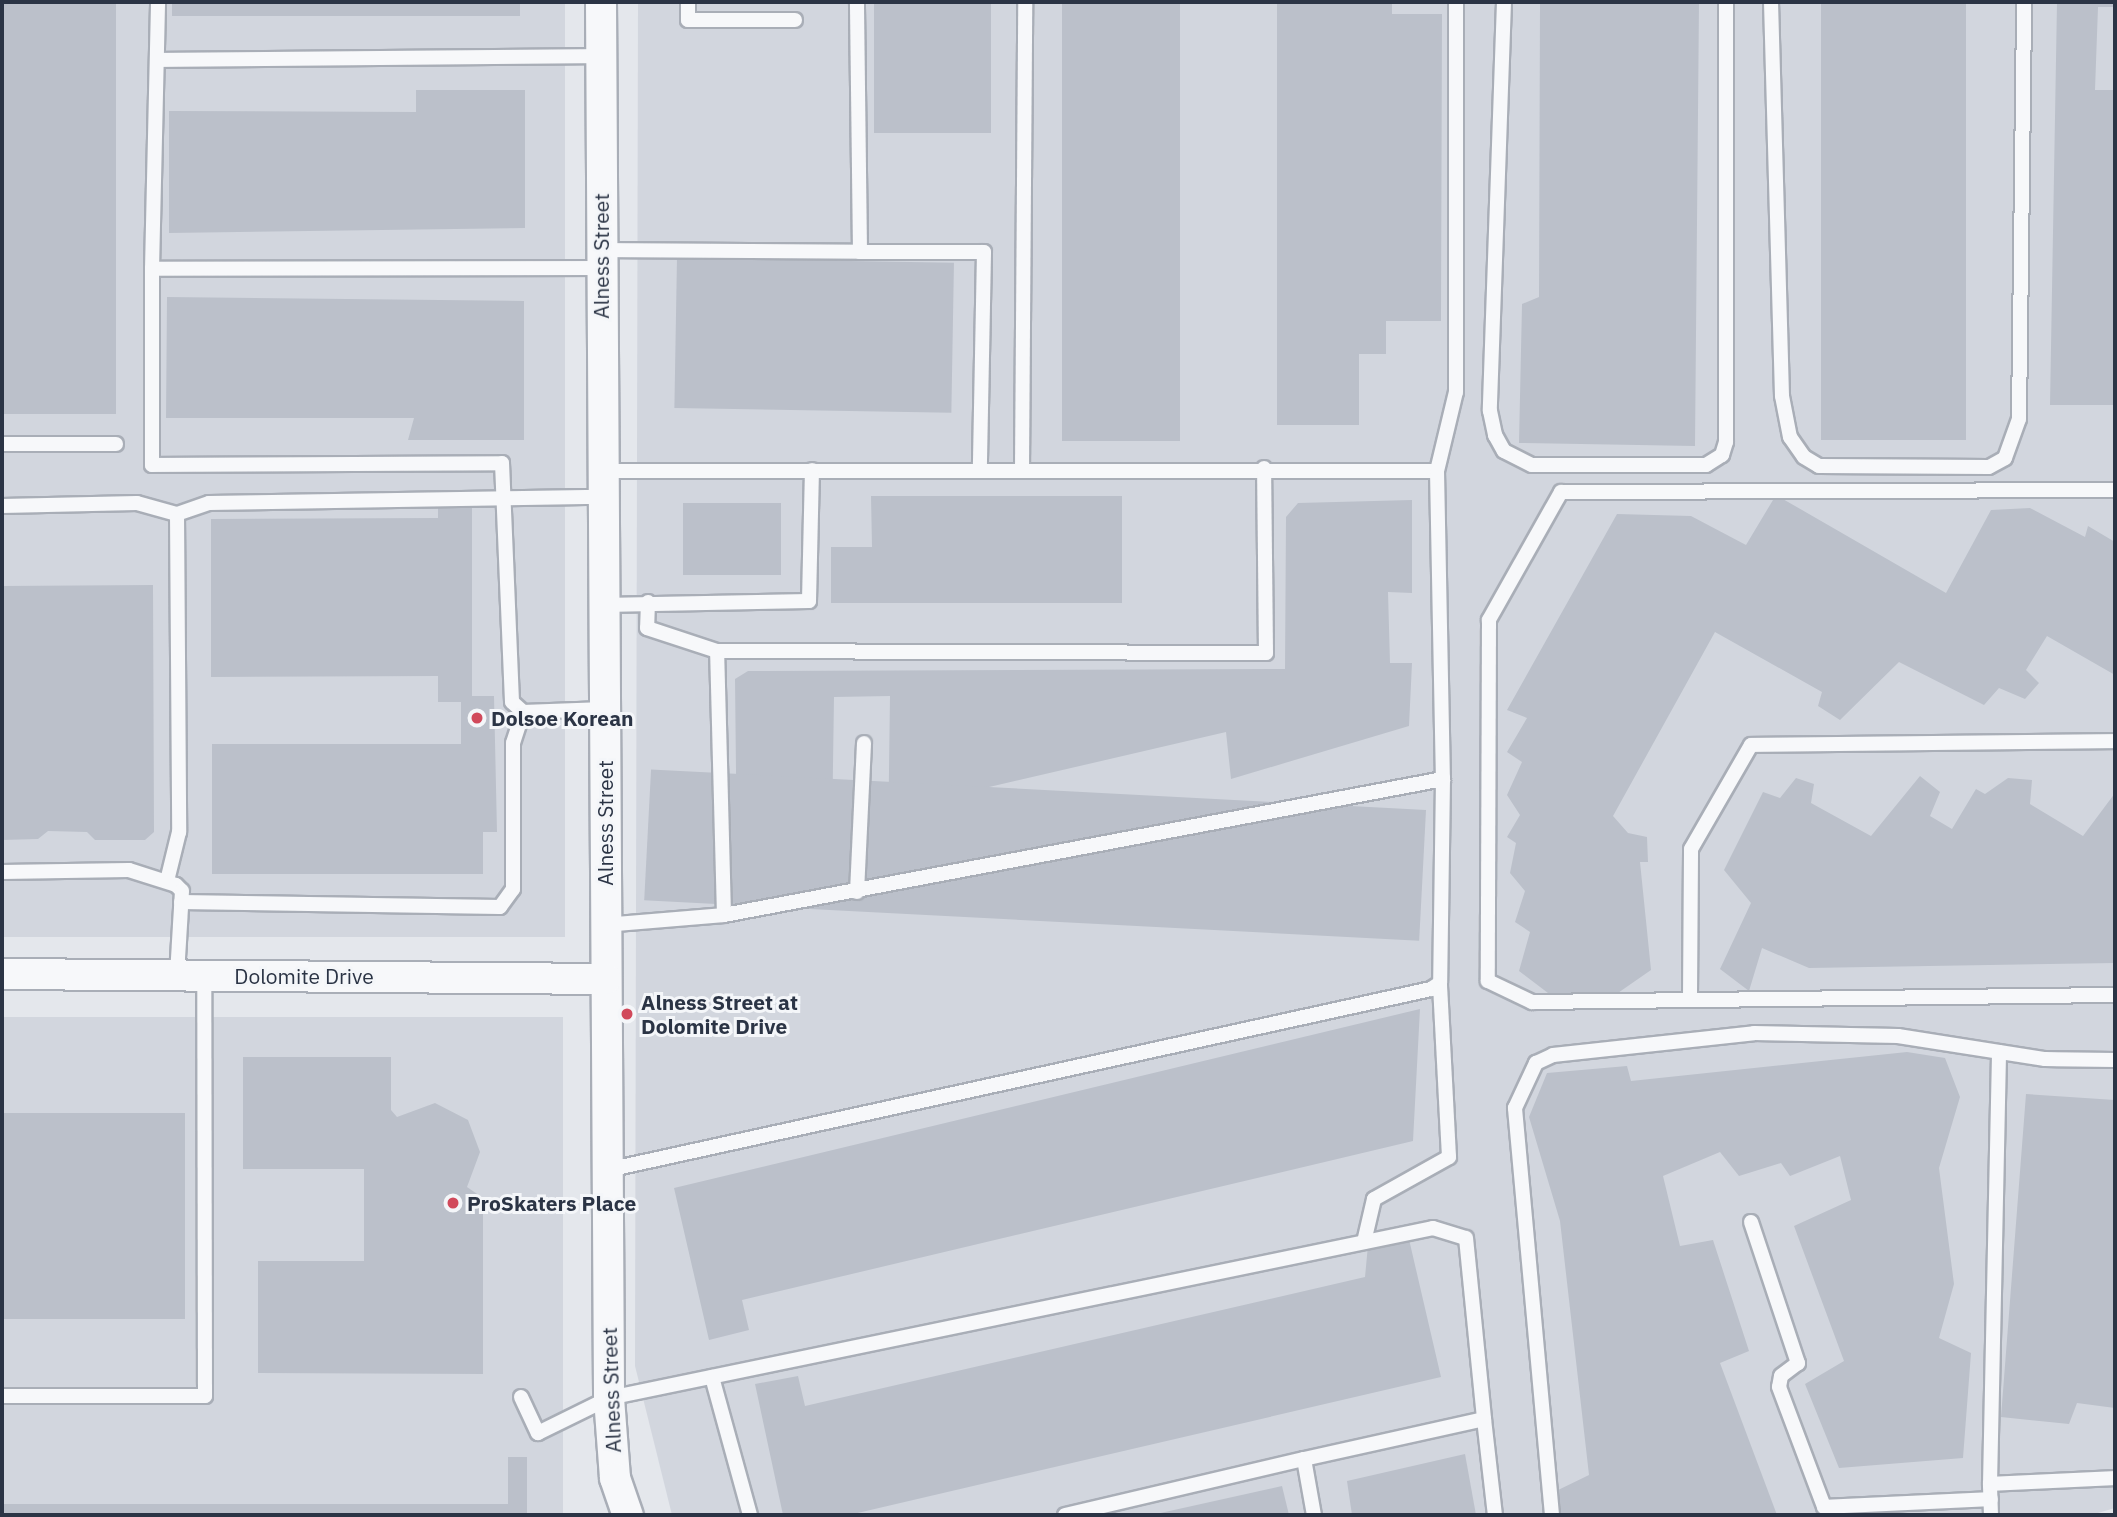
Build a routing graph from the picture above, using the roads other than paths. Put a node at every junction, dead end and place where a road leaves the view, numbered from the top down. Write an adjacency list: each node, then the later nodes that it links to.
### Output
1 (158, 2): 13 (lane)
2 (601, 2): 12 (street, Alness Street)
3 (688, 2): 11 (lane)
4 (857, 2): 14 (lane)
5 (1025, 2): 21 (lane)
6 (1456, 2): 23 (lane)
7 (1504, 2): 8 (lane)
8 (1726, 2)
9 (1771, 2): 10 (lane)
10 (2024, 2)
11 (795, 20)
12 (601, 56): 13 (lane); 15 (street, Alness Street)
13 (158, 60): 16 (lane)
14 (860, 252): 15 (lane); 20 (lane)
15 (600, 259): 16 (lane); 24 (street, Alness Street)
16 (152, 269): 26 (lane)
17 (2, 444): 18 (lane)
18 (116, 444)
19 (1264, 468): 21 (lane); 23 (lane); 31 (lane)
20 (980, 469): 21 (lane); 22 (lane)
21 (1022, 469)
22 (812, 470): 24 (lane); 29 (lane)
23 (1437, 471): 36 (lane)
24 (602, 484): 26 (lane); 30 (street, Alness Street)
25 (2115, 491): 48 (lane)
26 (503, 498): 28 (lane); 33 (lane)
27 (2, 506): 28 (lane)
28 (177, 514): 38 (lane)
29 (648, 602): 30 (lane); 31 (lane)
30 (603, 605): 32 (street, Alness Street)
31 (717, 651): 41 (lane)
32 (604, 709): 33 (lane); 42 (street, Alness Street)
33 (523, 712): 40 (lane)
34 (2115, 741): 48 (lane)
35 (864, 744): 39 (lane)
36 (1443, 779): 39 (lane); 46 (lane)
37 (2, 872): 38 (lane)
38 (167, 881): 40 (lane)
39 (857, 892): 41 (lane)
40 (181, 902): 44 (lane)
41 (724, 915): 42 (lane)
42 (605, 925): 45 (street, Alness Street)
43 (2, 974): 44 (street, Dolomite Drive)
44 (190, 977): 45 (street, Dolomite Drive); 55 (lane)
45 (606, 979): 51 (street, Alness Street)
46 (1440, 983): 51 (lane); 53 (lane)
47 (2115, 995): 48 (lane)
48 (1690, 996)
49 (1999, 1052): 50 (lane); 61 (lane); 67 (lane)
50 (2115, 1060)
51 (607, 1170): 57 (street, Alness Street)
52 (1751, 1222): 61 (lane)
53 (1364, 1242): 54 (lane); 58 (lane)
54 (712, 1377): 57 (lane); 63 (lane)
55 (2, 1396)
56 (521, 1397): 57 (lane)
57 (609, 1398): 62 (street, Alness Street)
58 (1484, 1419): 59 (lane); 66 (lane)
59 (1304, 1460): 64 (lane); 65 (lane)
60 (2115, 1478): 61 (lane)
61 (1990, 1492): 68 (lane)
62 (628, 1515)
63 (750, 1515)
64 (1065, 1515)
65 (1314, 1515)
66 (1495, 1515)
67 (1552, 1515)
68 (1991, 1515)

